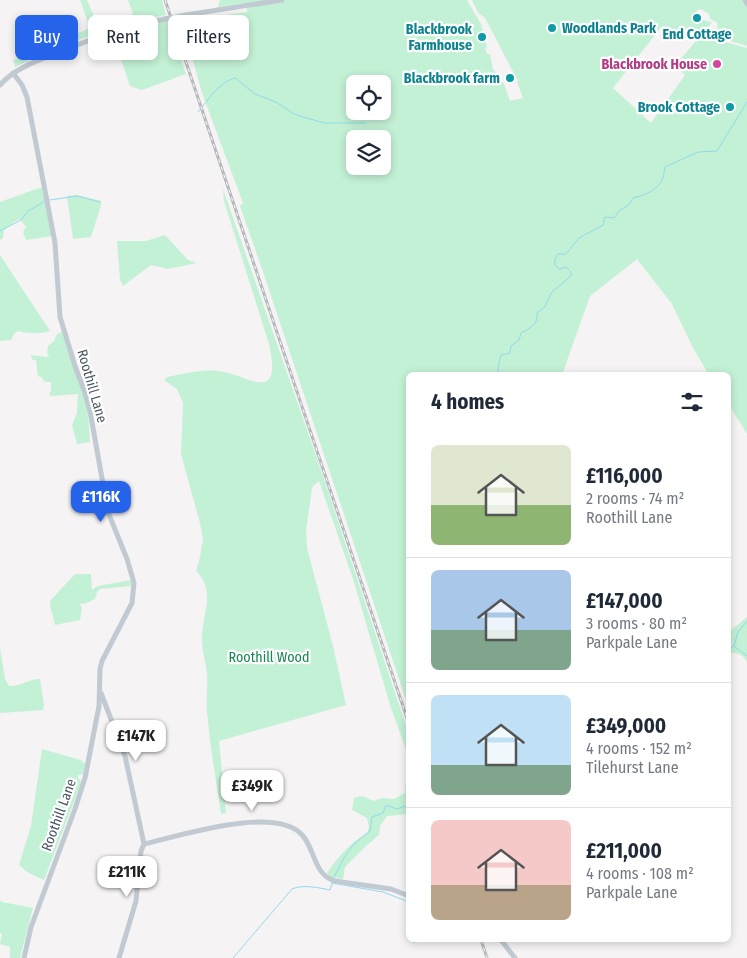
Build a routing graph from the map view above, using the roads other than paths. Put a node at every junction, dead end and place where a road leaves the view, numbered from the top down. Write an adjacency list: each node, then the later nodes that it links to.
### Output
1 (282, 0): 4 (street, bridge)
2 (745, 0): 3 (street)
3 (747, 4)
4 (13, 73): 5 (street); 6 (street, Roothill Lane)
5 (0, 85)
6 (100, 692): 7 (street); 8 (street, Roothill Lane)
7 (106, 705): 8 (street); 9 (street)
8 (99, 706): 12 (street, Roothill Lane)
9 (144, 844): 10 (street); 13 (street)
10 (406, 895)
11 (503, 942): 14 (street)
12 (24, 958)
13 (119, 958)
14 (515, 958)

